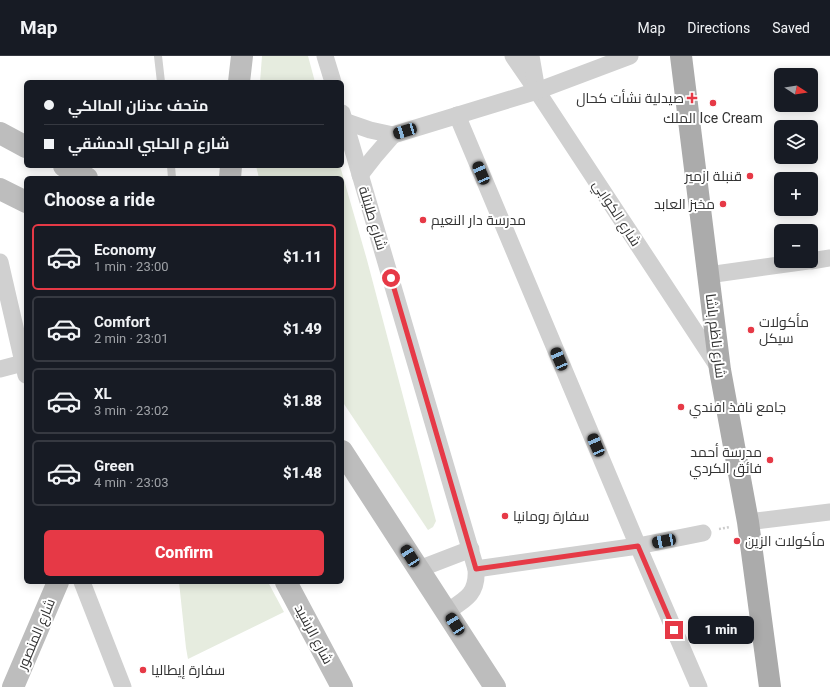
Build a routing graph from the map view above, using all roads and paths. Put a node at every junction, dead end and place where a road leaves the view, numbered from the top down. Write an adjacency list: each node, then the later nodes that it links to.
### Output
1 (158, 56): 8 (lane)
2 (242, 56): 9 (main road)
3 (325, 56): 10 (street)
4 (513, 56): 11 (street, شارع الكوابي)
5 (531, 56): 11 (street)
6 (630, 56): 11 (street)
7 (681, 56): 27 (main road, شارع ناظم باشا)
8 (161, 80)
9 (239, 80)
10 (332, 80)
11 (537, 91): 12 (street); 31 (street, شارع الكوابي)
12 (457, 116): 16 (street); 36 (street)
13 (344, 117): 16 (street)
14 (344, 120): 19 (street, شارع طليتلة)
15 (0, 133): 17 (main road)
16 (392, 135): 19 (street)
17 (24, 146)
18 (68, 168): 20 (main road)
19 (360, 175): 37 (street, شارع طليتلة)
20 (83, 176)
21 (0, 189): 22 (main road)
22 (24, 201)
23 (830, 258): 24 (street)
24 (818, 260)
25 (0, 262): 28 (street)
26 (774, 266): 27 (street)
27 (708, 275): 31 (main road, شارع ناظم باشا)
28 (24, 365)
29 (0, 369): 30 (street)
30 (24, 369)
31 (720, 370): 34 (main road, شارع ناظم باشا)
32 (344, 454): 38 (main road)
33 (830, 512): 34 (street)
34 (748, 522): 35 (path); 49 (main road, شارع ناظم باشا)
35 (703, 533): 36 (street)
36 (638, 546): 39 (street); 48 (street)
37 (471, 549): 38 (street); 39 (street, شارع طليتلة)
38 (419, 569): 43 (main road)
39 (476, 569): 43 (street, شارع طليتلة)
40 (57, 584): 44 (main road, شارع المنصور)
41 (83, 584): 45 (street)
42 (287, 584): 46 (main road, شارع الرشيد)
43 (446, 612): 47 (main road)
44 (13, 687)
45 (123, 687)
46 (342, 687)
47 (495, 687)
48 (699, 687)
49 (770, 687)

